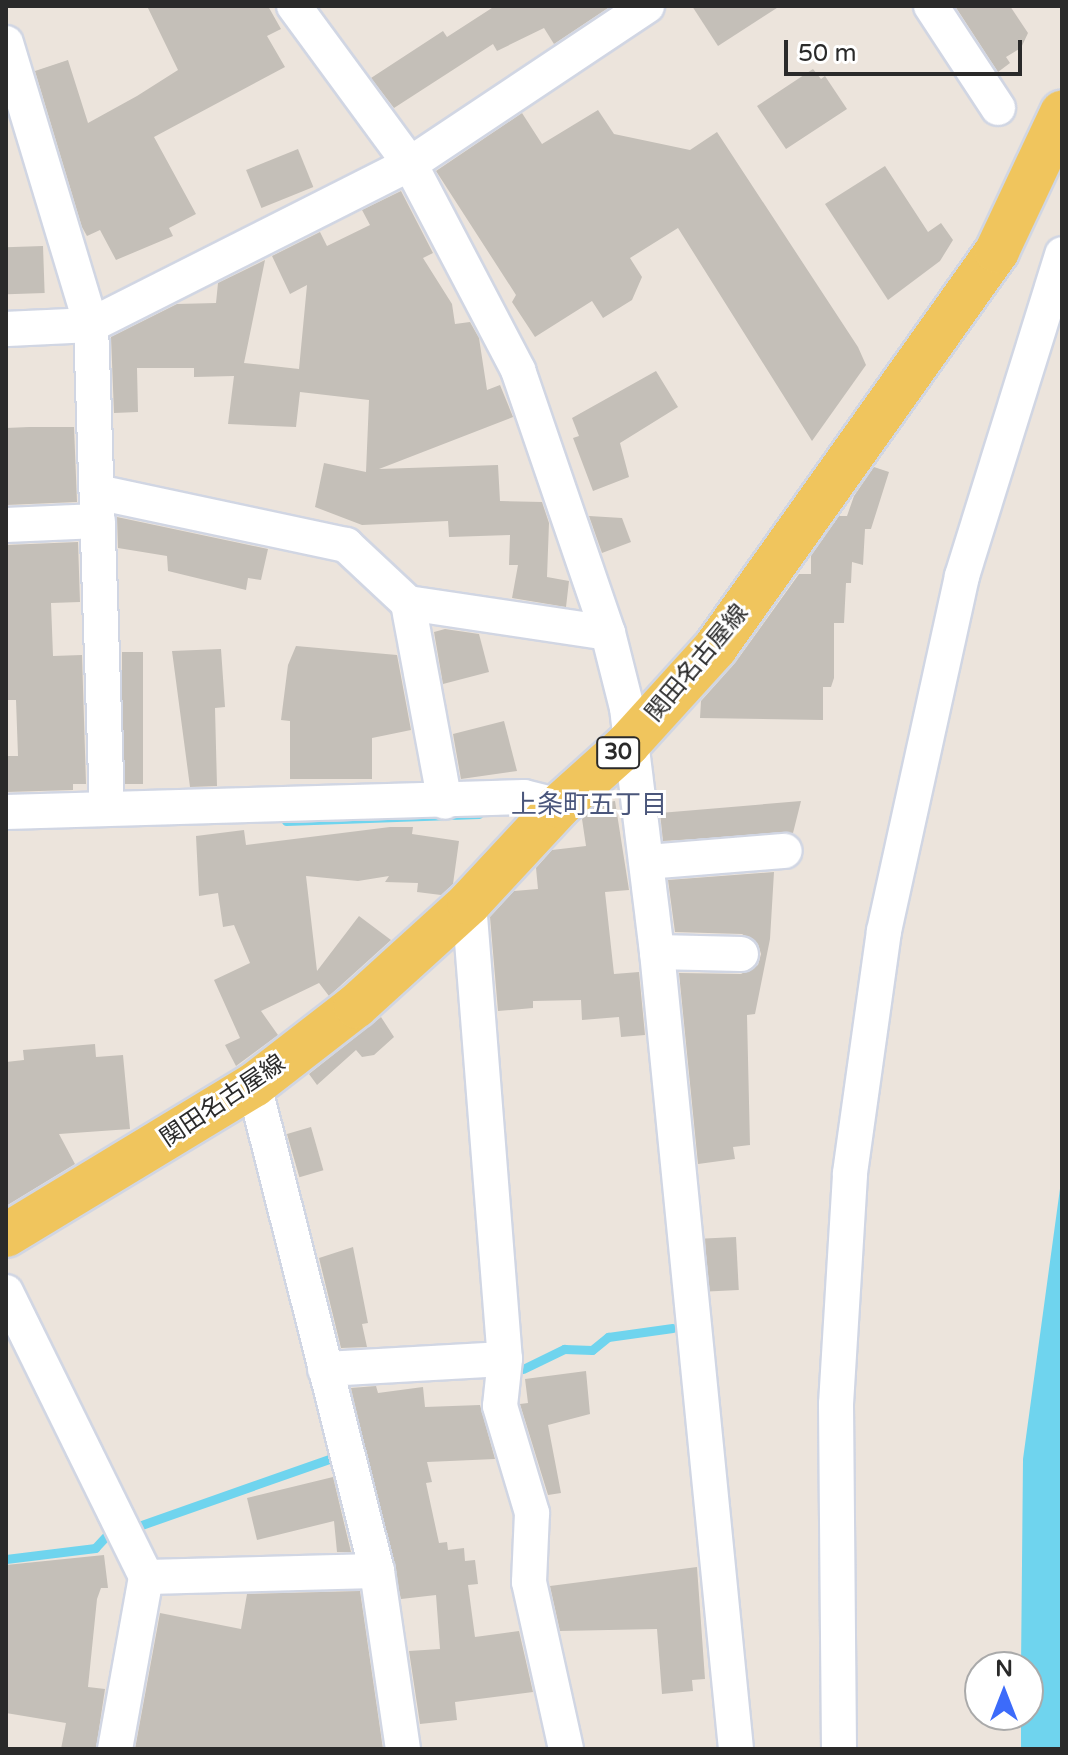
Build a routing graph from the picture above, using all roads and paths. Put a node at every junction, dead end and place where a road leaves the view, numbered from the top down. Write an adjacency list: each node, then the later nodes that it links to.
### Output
1 (294, 6): 7 (street)
2 (931, 6): 5 (street)
3 (645, 7): 7 (street)
4 (6, 43): 9 (street)
5 (998, 108)
6 (1062, 113): 15 (main road, 関田名古屋線 / 30)
7 (410, 164): 9 (street); 14 (street)
8 (1062, 254): 36 (street)
9 (91, 325): 10 (street); 11 (street)
10 (6, 329)
11 (97, 507): 12 (street); 13 (street); 18 (street)
12 (6, 525)
13 (408, 603): 14 (street); 16 (street)
14 (608, 633): 15 (street)
15 (628, 744): 17 (main road, 関田名古屋線 / 30); 21 (street)
16 (445, 802): 17 (street); 18 (street)
17 (559, 806): 22 (main road, 関田名古屋線 / 30)
18 (107, 808): 19 (street)
19 (6, 812)
20 (785, 851): 21 (street)
21 (647, 862): 23 (street)
22 (469, 903): 25 (main road, 関田名古屋線 / 30); 28 (street)
23 (657, 952): 24 (street); 35 (street)
24 (741, 954)
25 (254, 1085): 26 (main road, 関田名古屋線 / 30); 29 (street)
26 (6, 1235)
27 (6, 1292): 31 (street)
28 (505, 1359): 29 (street); 34 (street)
29 (325, 1369): 30 (street)
30 (377, 1571): 31 (street); 33 (street)
31 (146, 1577): 32 (street)
32 (115, 1749)
33 (403, 1749)
34 (566, 1749)
35 (736, 1749)
36 (839, 1749)

